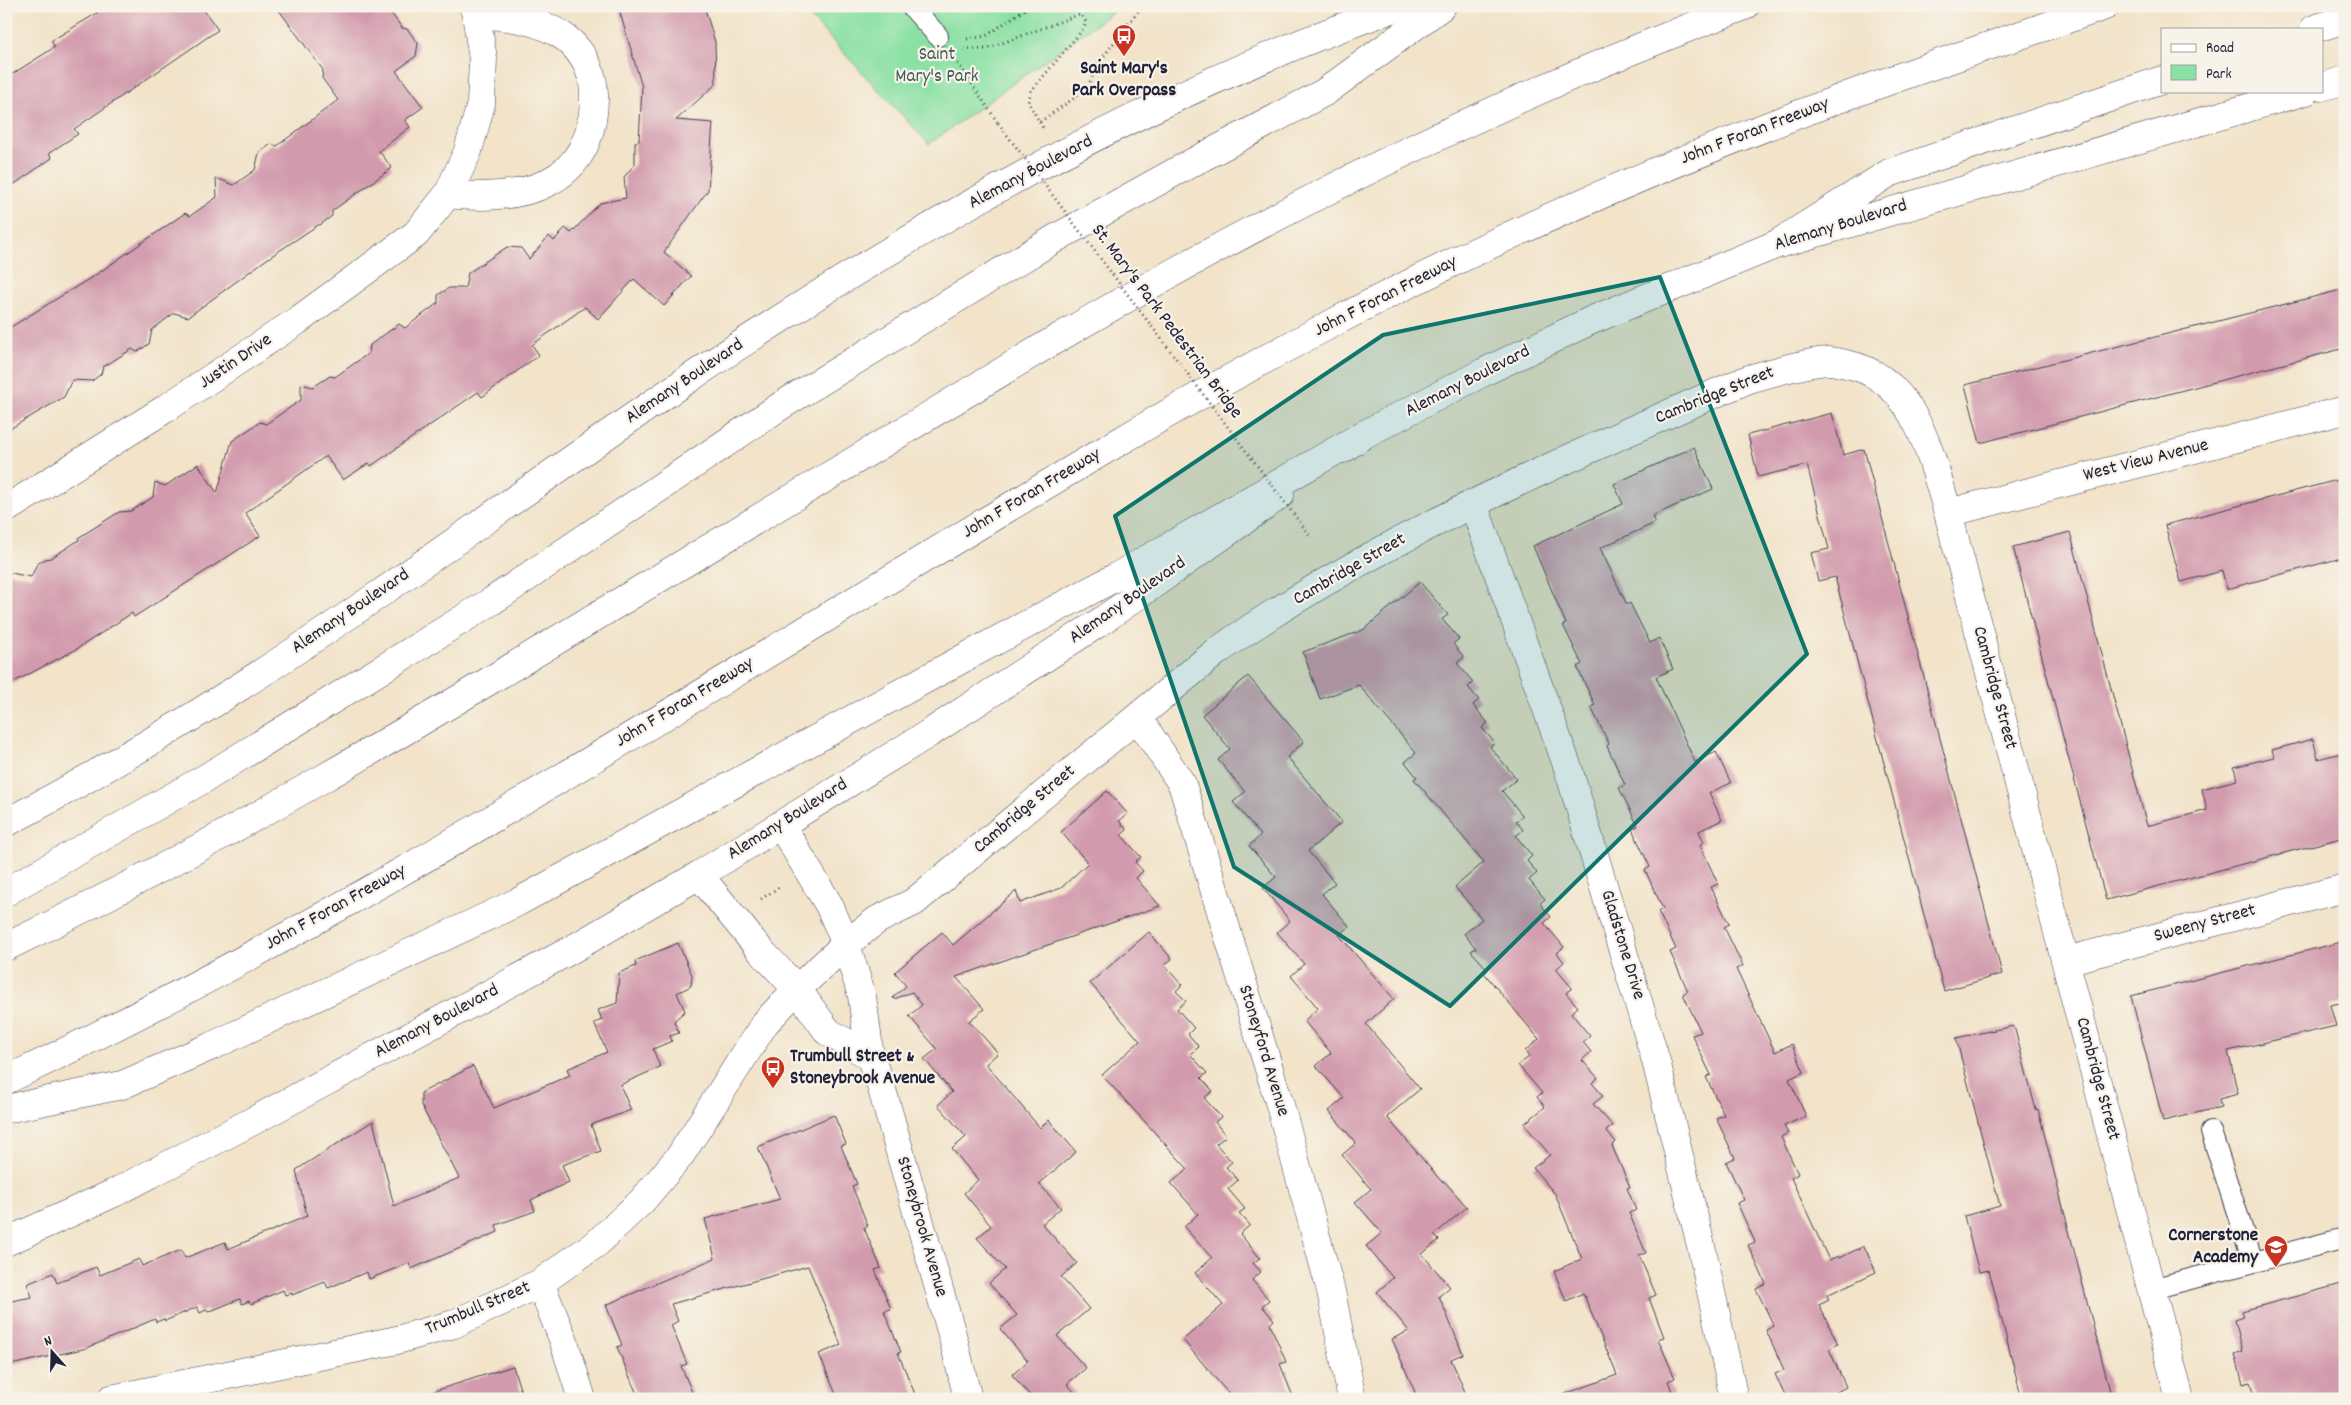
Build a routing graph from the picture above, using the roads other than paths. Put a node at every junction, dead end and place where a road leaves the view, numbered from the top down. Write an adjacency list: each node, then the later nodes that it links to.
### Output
1 (911, 6): 9 (lane)
2 (1400, 6): 22 (main road, Alemany Boulevard)
3 (1442, 6): 26 (main road)
4 (1745, 6): 28 (main road)
5 (2106, 6): 32 (main road, John F Foran Freeway)
6 (474, 10): 14 (main road, Justin Drive); 14 (main road, Justin Drive)
7 (2345, 18): 8 (main road)
8 (2317, 28)
9 (944, 44)
10 (2161, 80): 15 (main road)
11 (2345, 80): 12 (main road)
12 (2324, 85)
13 (2303, 92): 15 (main road, Alemany Boulevard)
14 (448, 194): 19 (main road, Justin Drive)
15 (1775, 245): 17 (main road, Alemany Boulevard)
16 (2345, 410): 20 (main road, West View Avenue)
17 (1363, 435): 23 (main road, Alemany Boulevard); 33 (main road)
18 (1472, 503): 20 (main road, Cambridge Street); 21 (main road, Cambridge Street); 45 (main road, Gladstone Drive)
19 (6, 509)
20 (1948, 512): 29 (main road, Cambridge Street)
21 (1138, 718): 27 (main road, Cambridge Street); 44 (main road, Stoneyford Avenue)
22 (6, 823)
23 (781, 825): 24 (main road, Alemany Boulevard); 27 (main road, Stoneybrook Avenue)
24 (699, 875): 30 (main road); 36 (main road, Alemany Boulevard)
25 (2345, 888): 29 (main road, Sweeny Street)
26 (6, 892)
27 (846, 944): 30 (main road, Trumbull Street); 31 (main road, Stoneybrook Avenue)
28 (6, 946)
29 (2066, 961): 39 (main road, Cambridge Street)
30 (797, 990): 31 (main road); 38 (main road, Trumbull Street)
31 (870, 1056): 43 (main road, Stoneybrook Avenue)
32 (6, 1080)
33 (6, 1110)
34 (2211, 1132): 37 (lane)
35 (2345, 1238): 37 (lane)
36 (6, 1242)
37 (2253, 1262): 39 (lane)
38 (540, 1283): 40 (main road, Trumbull Street); 42 (main road)
39 (2152, 1289): 46 (main road, Cambridge Street)
40 (201, 1390): 41 (main road, Trumbull Street)
41 (111, 1399)
42 (582, 1399)
43 (968, 1399)
44 (1352, 1399)
45 (1734, 1399)
46 (2180, 1399)

